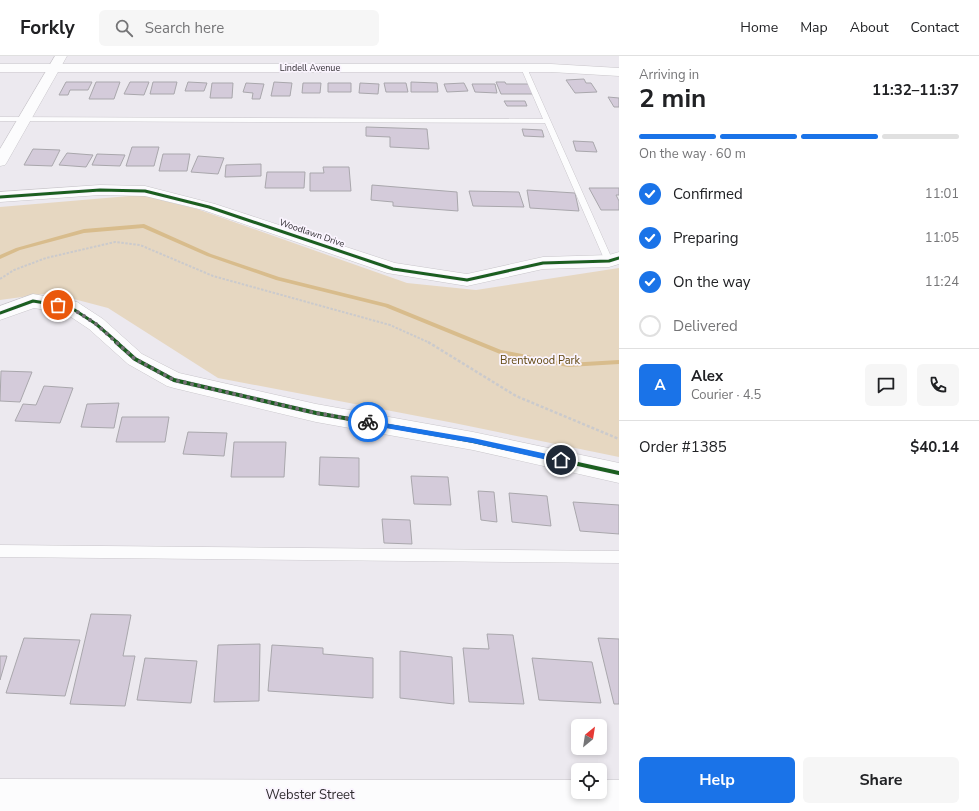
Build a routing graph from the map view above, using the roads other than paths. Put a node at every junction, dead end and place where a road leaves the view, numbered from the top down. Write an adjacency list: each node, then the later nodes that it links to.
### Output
1 (61, 56): 4 (street)
2 (544, 56): 6 (street)
3 (0, 68): 4 (street, Lindell Avenue)
4 (54, 68): 5 (street, Lindell Avenue); 9 (street)
5 (524, 68): 6 (street, Lindell Avenue); 10 (lane)
6 (550, 68): 7 (street, Lindell Avenue)
7 (619, 72)
8 (0, 119): 9 (lane)
9 (24, 119): 10 (lane); 11 (street)
10 (548, 121): 13 (lane)
11 (0, 162)
12 (0, 197): 13 (street, Woodlawn Drive)
13 (614, 259)
14 (0, 313): 15 (street)
15 (619, 473)
16 (0, 551): 17 (lane)
17 (619, 557)
18 (0, 795): 19 (street, Webster Street)
19 (619, 796)

